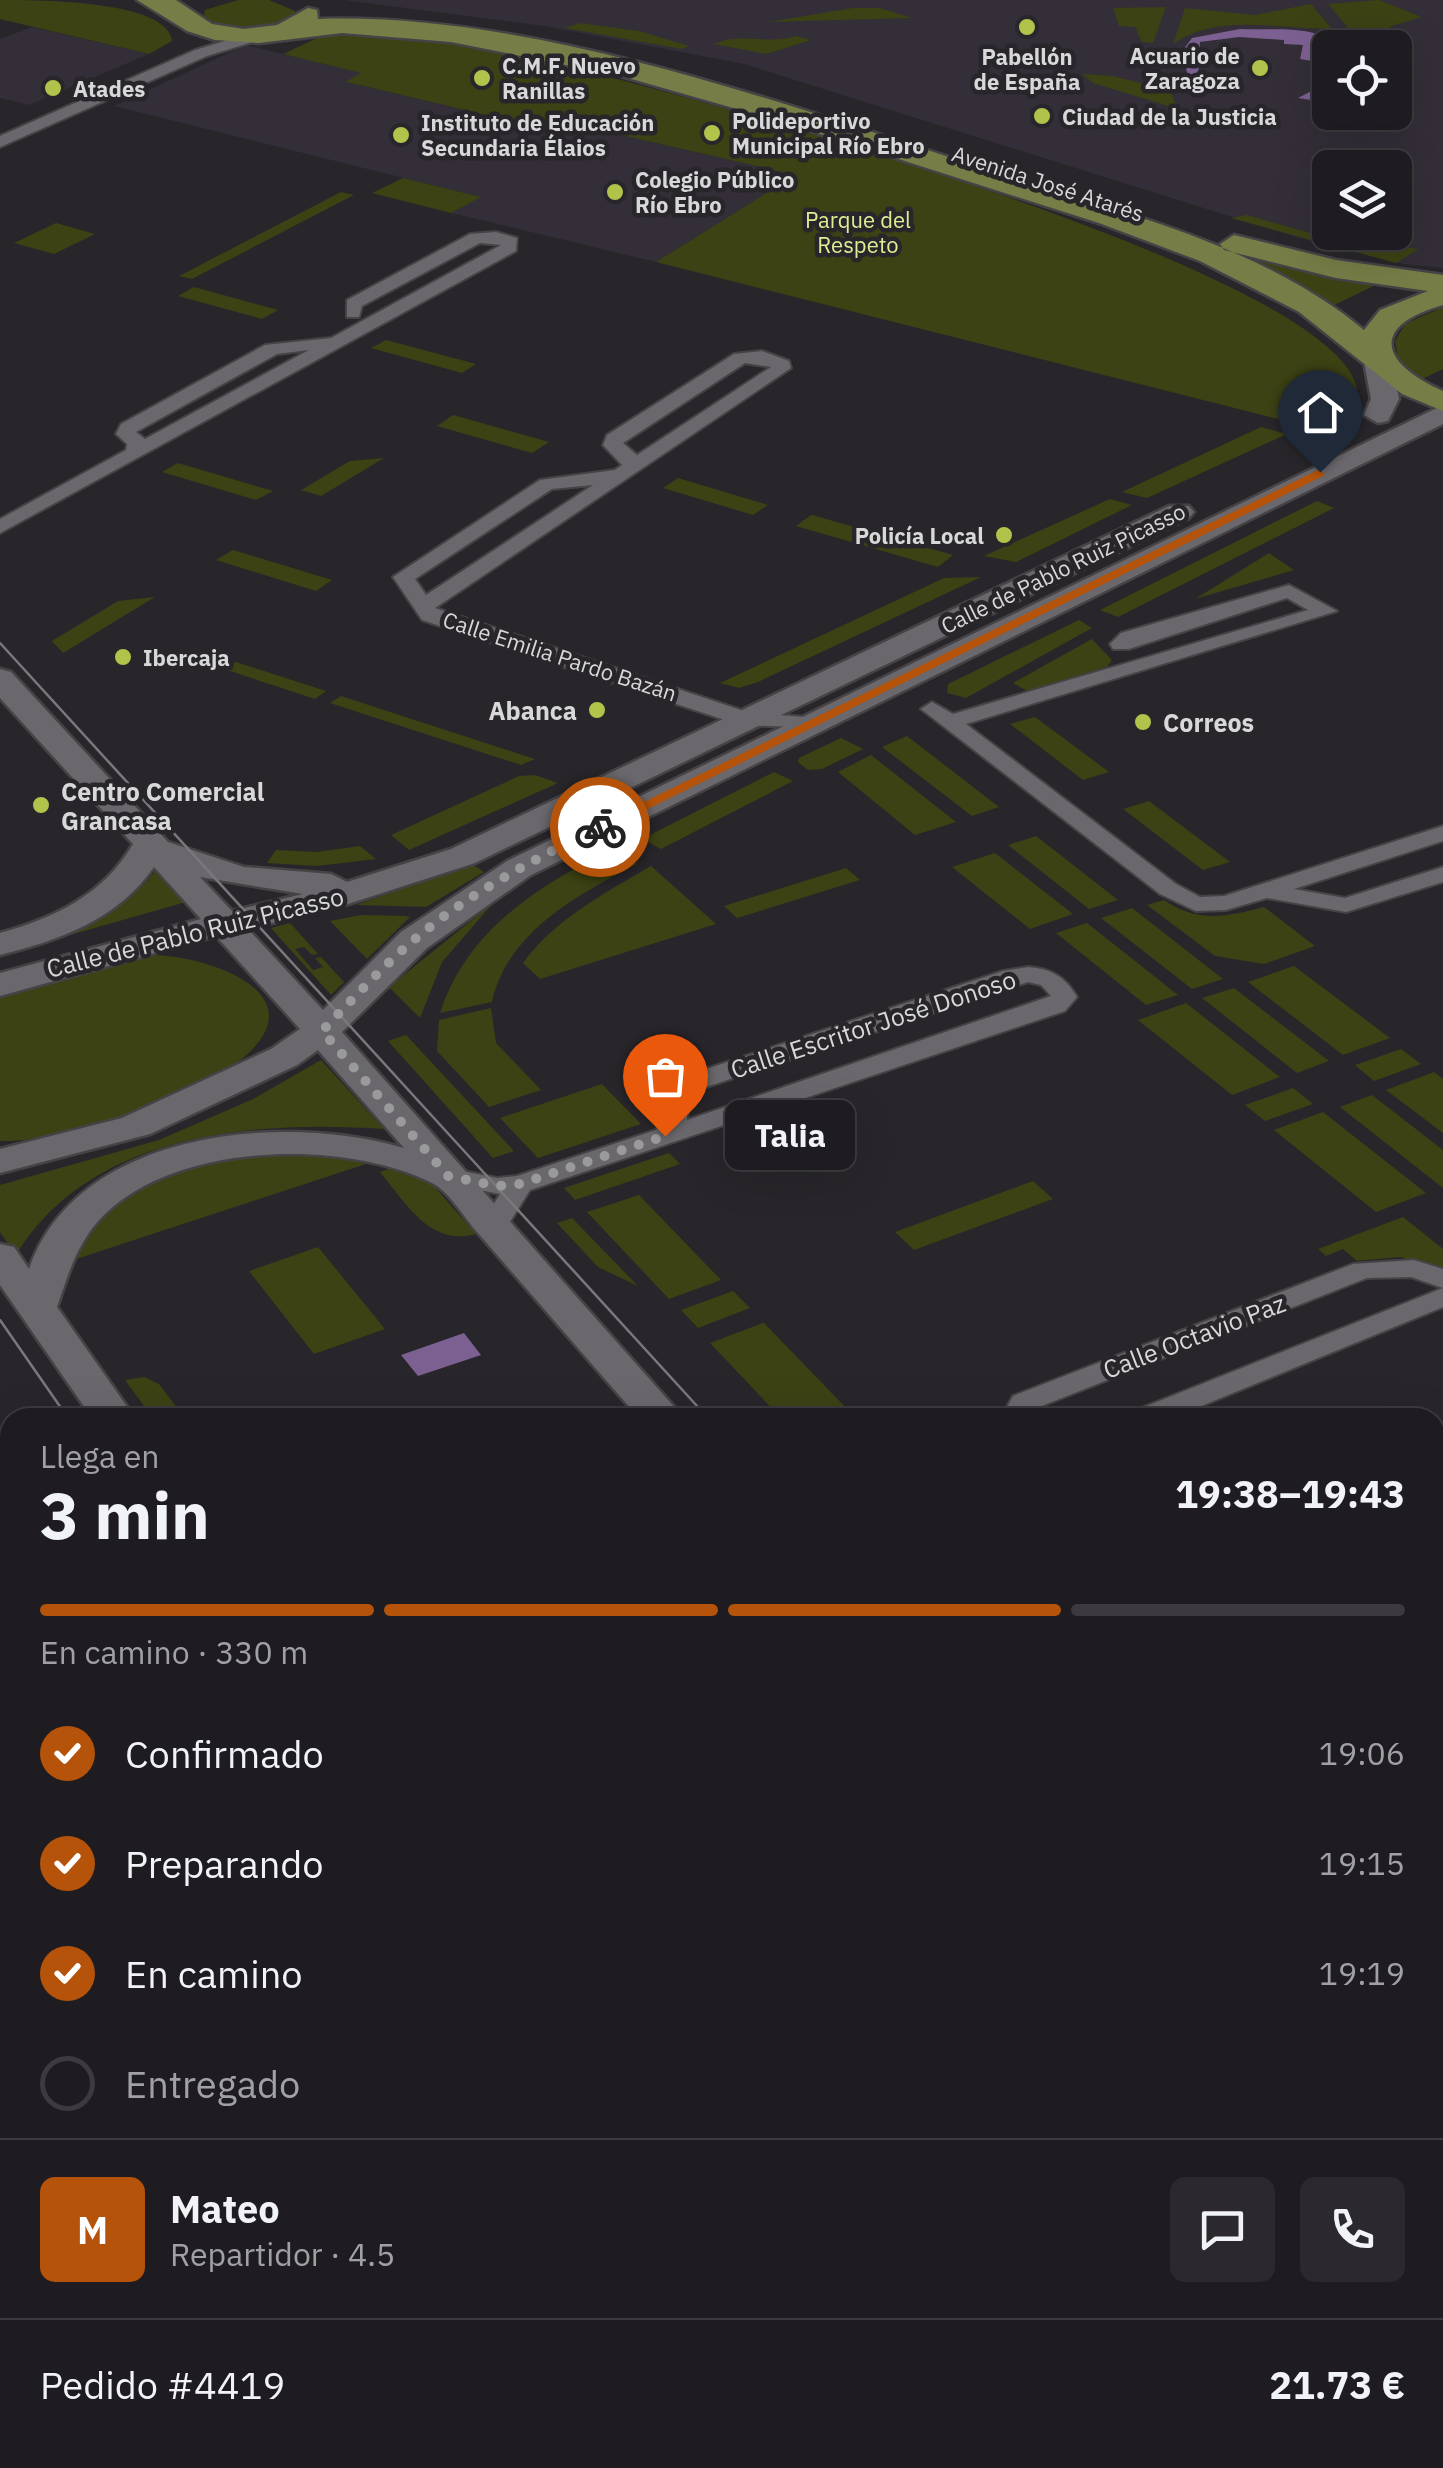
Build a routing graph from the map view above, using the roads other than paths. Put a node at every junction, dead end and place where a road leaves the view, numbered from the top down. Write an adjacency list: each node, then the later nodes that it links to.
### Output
1 (149, 0): 3 (main road)
2 (297, 2): 4 (main road); 7 (main road, Avenida José Atarés)
3 (198, 15): 4 (main road, Avenida José Atarés); 5 (street)
4 (275, 32): 5 (street); 11 (main road, Avenida José Atarés)
5 (178, 62): 6 (street)
6 (0, 142)
7 (1443, 284)
8 (1443, 296): 11 (main road)
9 (354, 322): 9 (street); 10 (street)
10 (302, 352): 15 (street); 15 (street)
11 (1378, 362): 12 (main road, Avenida José Atarés); 13 (main road)
12 (1438, 398): 13 (main road, Calle de Pablo Ruiz Picasso); 14 (main road, Calle de Pablo Ruiz Picasso)
13 (1378, 415): 27 (main road, Calle de Pablo Ruiz Picasso)
14 (1429, 424): 27 (main road, Calle de Pablo Ruiz Picasso)
15 (134, 445): 18 (street)
16 (624, 464): 16 (street, Calle Emilia Pardo Bazán); 17 (street, Calle Emilia Pardo Bazán)
17 (578, 491): 19 (street, Calle Emilia Pardo Bazán); 20 (street, Calle Emilia Pardo Bazán)
18 (0, 528)
19 (464, 580): 20 (street, Calle Emilia Pardo Bazán); 21 (street, Calle Emilia Pardo Bazán)
20 (411, 586): 21 (street, Calle Emilia Pardo Bazán)
21 (425, 605): 26 (street, Calle Emilia Pardo Bazán)
22 (1121, 644): 23 (street); 23 (street); 24 (street)
23 (1163, 659): 24 (street)
24 (1114, 673): 35 (street)
25 (0, 679): 31 (main road)
26 (704, 702): 27 (street, Calle Emilia Pardo Bazán); 28 (street, Calle Emilia Pardo Bazán); 29 (street)
27 (797, 713): 28 (main road, Calle de Pablo Ruiz Picasso); 42 (main road, Calle de Pablo Ruiz Picasso)
28 (748, 720): 29 (main road, Calle de Pablo Ruiz Picasso)
29 (709, 739): 34 (main road, Calle de Pablo Ruiz Picasso)
30 (1443, 833): 32 (street)
31 (150, 845): 34 (main road, Calle de Pablo Ruiz Picasso); 37 (main road); 38 (main road)
32 (1328, 871): 35 (street); 36 (street)
33 (1443, 874): 36 (street)
34 (390, 880): 37 (main road, Calle de Pablo Ruiz Picasso)
35 (1260, 893): 36 (street)
36 (1359, 903)
37 (223, 925): 39 (main road, Calle de Pablo Ruiz Picasso); 40 (main road)
38 (0, 944)
39 (111, 951): 40 (main road); 41 (main road, Calle de Pablo Ruiz Picasso)
40 (275, 980): 42 (main road); 43 (main road, Calle de Pablo Ruiz Picasso)
41 (0, 985)
42 (322, 1031): 43 (main road, Calle de Pablo Ruiz Picasso); 50 (main road)
43 (246, 1075): 48 (main road, Calle de Pablo Ruiz Picasso)
44 (680, 1091): 45 (street, Calle Escritor José Donoso); 45 (street, Calle Escritor José Donoso); 46 (street)
45 (730, 1115): 46 (street, Calle Escritor José Donoso)
46 (665, 1136): 51 (street, Calle Escritor José Donoso)
47 (0, 1148): 48 (main road)
48 (58, 1148): 49 (main road, Calle de Pablo Ruiz Picasso)
49 (0, 1161)
50 (448, 1176): 51 (street); 52 (main road); 57 (main road)
51 (520, 1184): 52 (street)
52 (493, 1227): 59 (main road)
53 (0, 1256): 57 (main road)
54 (1382, 1267): 55 (street, Calle Octavio Paz); 56 (street); 60 (street, Calle Octavio Paz)
55 (1443, 1279)
56 (1432, 1302): 61 (street)
57 (36, 1308): 58 (main road)
58 (107, 1408)
59 (654, 1408)
60 (1021, 1408)
61 (1169, 1408)

